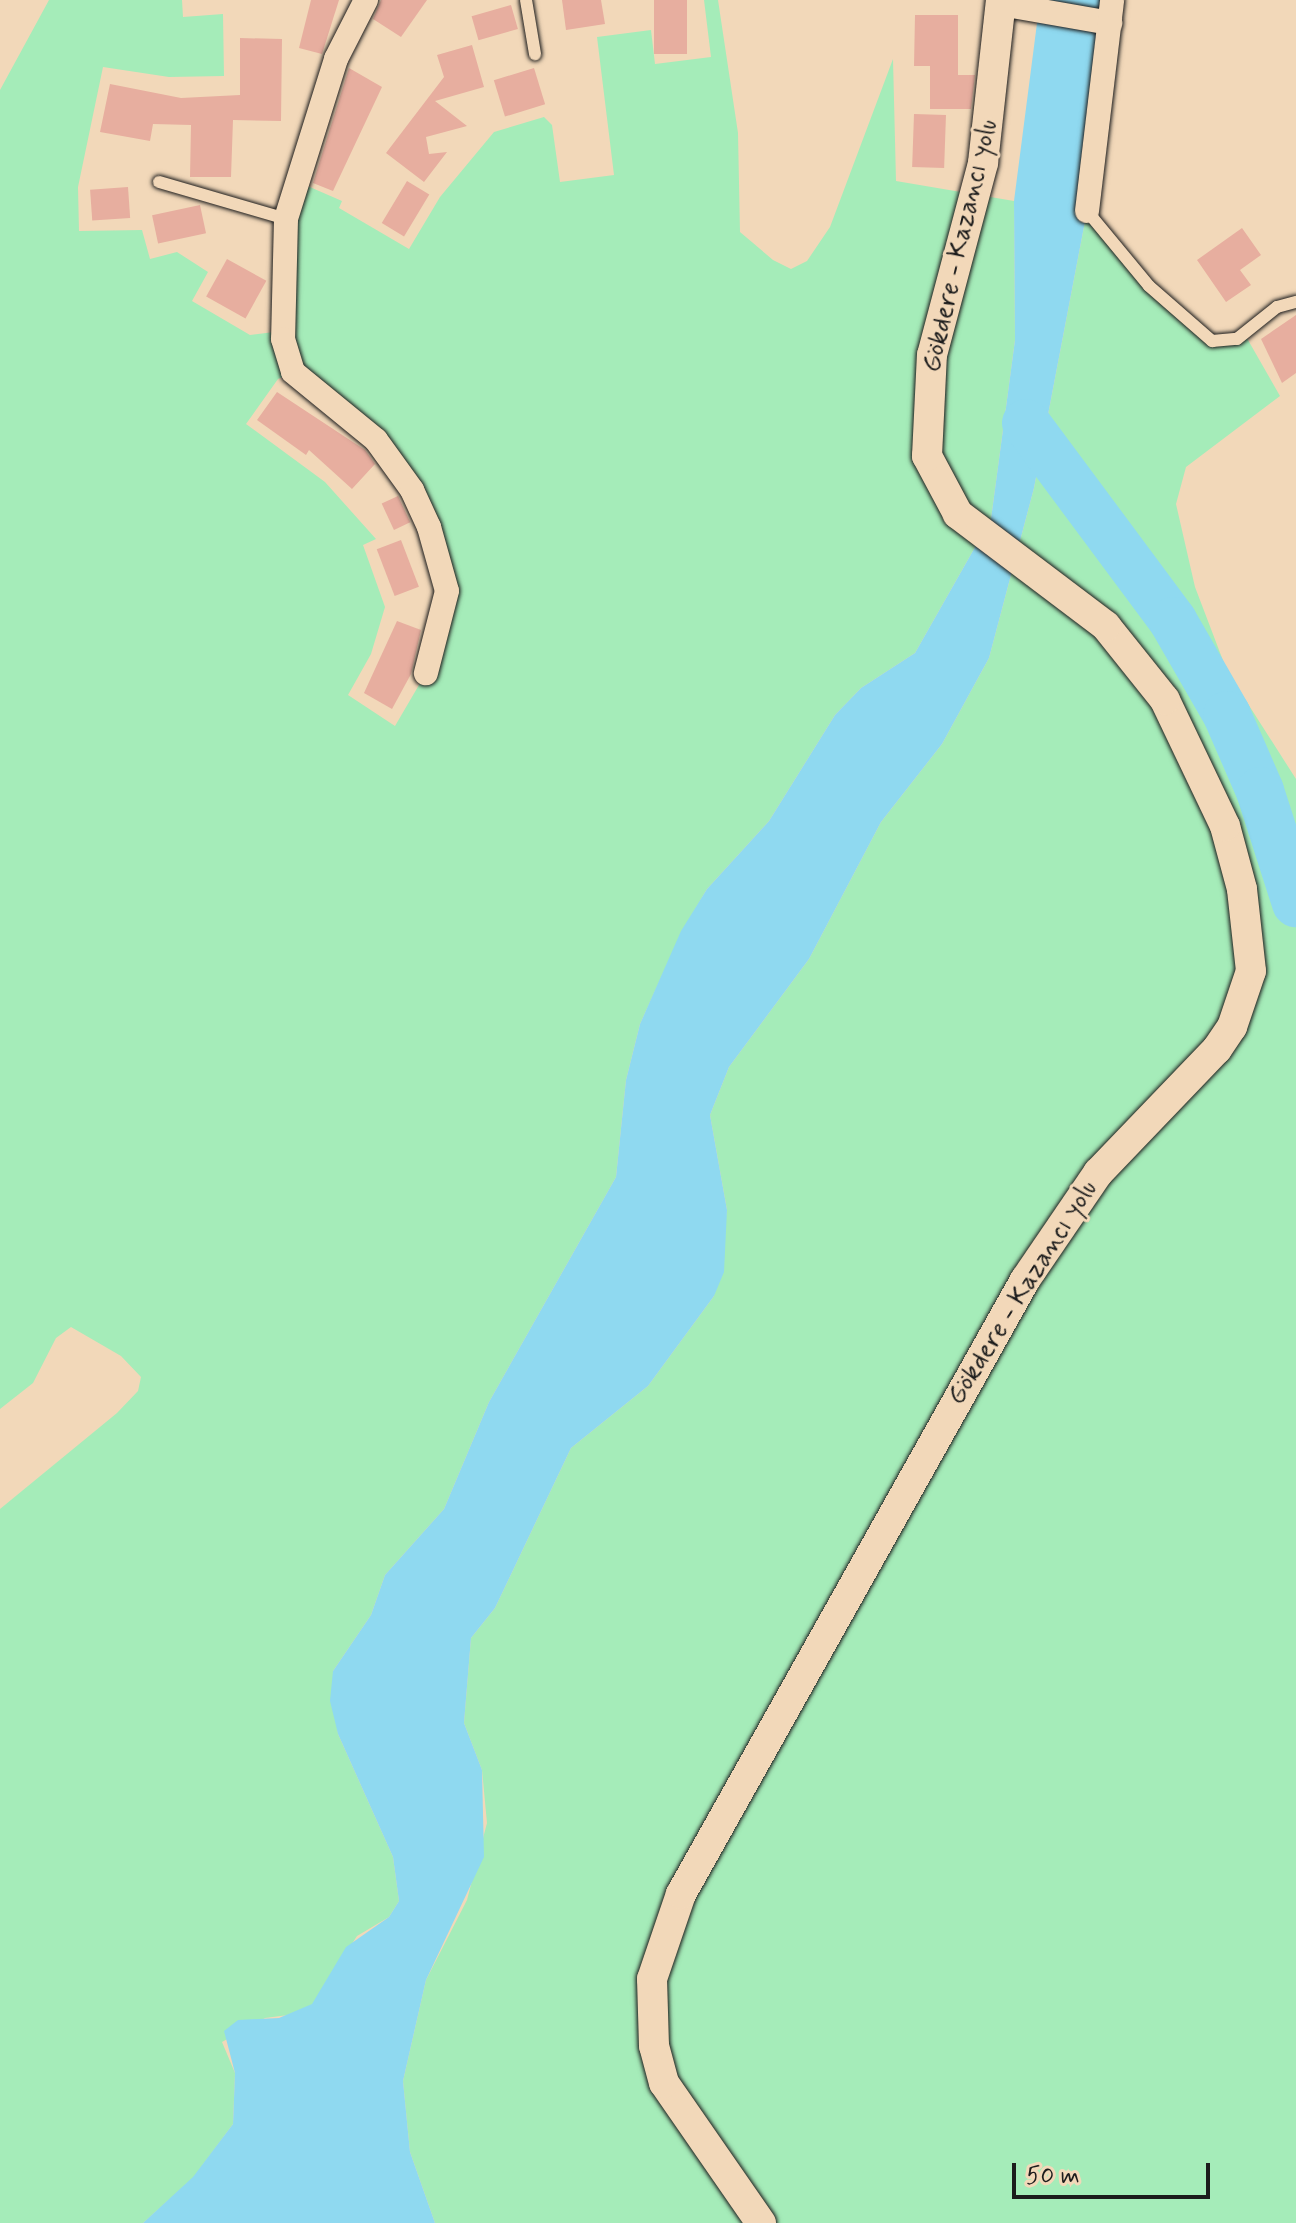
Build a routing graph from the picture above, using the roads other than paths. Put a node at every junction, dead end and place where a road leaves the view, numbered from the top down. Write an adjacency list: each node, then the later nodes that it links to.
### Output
1 (366, 0): 9 (street)
2 (526, 0): 6 (lane)
3 (1001, 2): 4 (street); 12 (street, Gökdere - Kazancı yolu)
4 (1044, 8): 5 (street)
5 (1105, 14): 8 (street)
6 (535, 54)
7 (159, 182): 9 (lane)
8 (1087, 211): 10 (lane)
9 (286, 219): 11 (street)
10 (1296, 302)
11 (426, 673)
12 (761, 2223)

